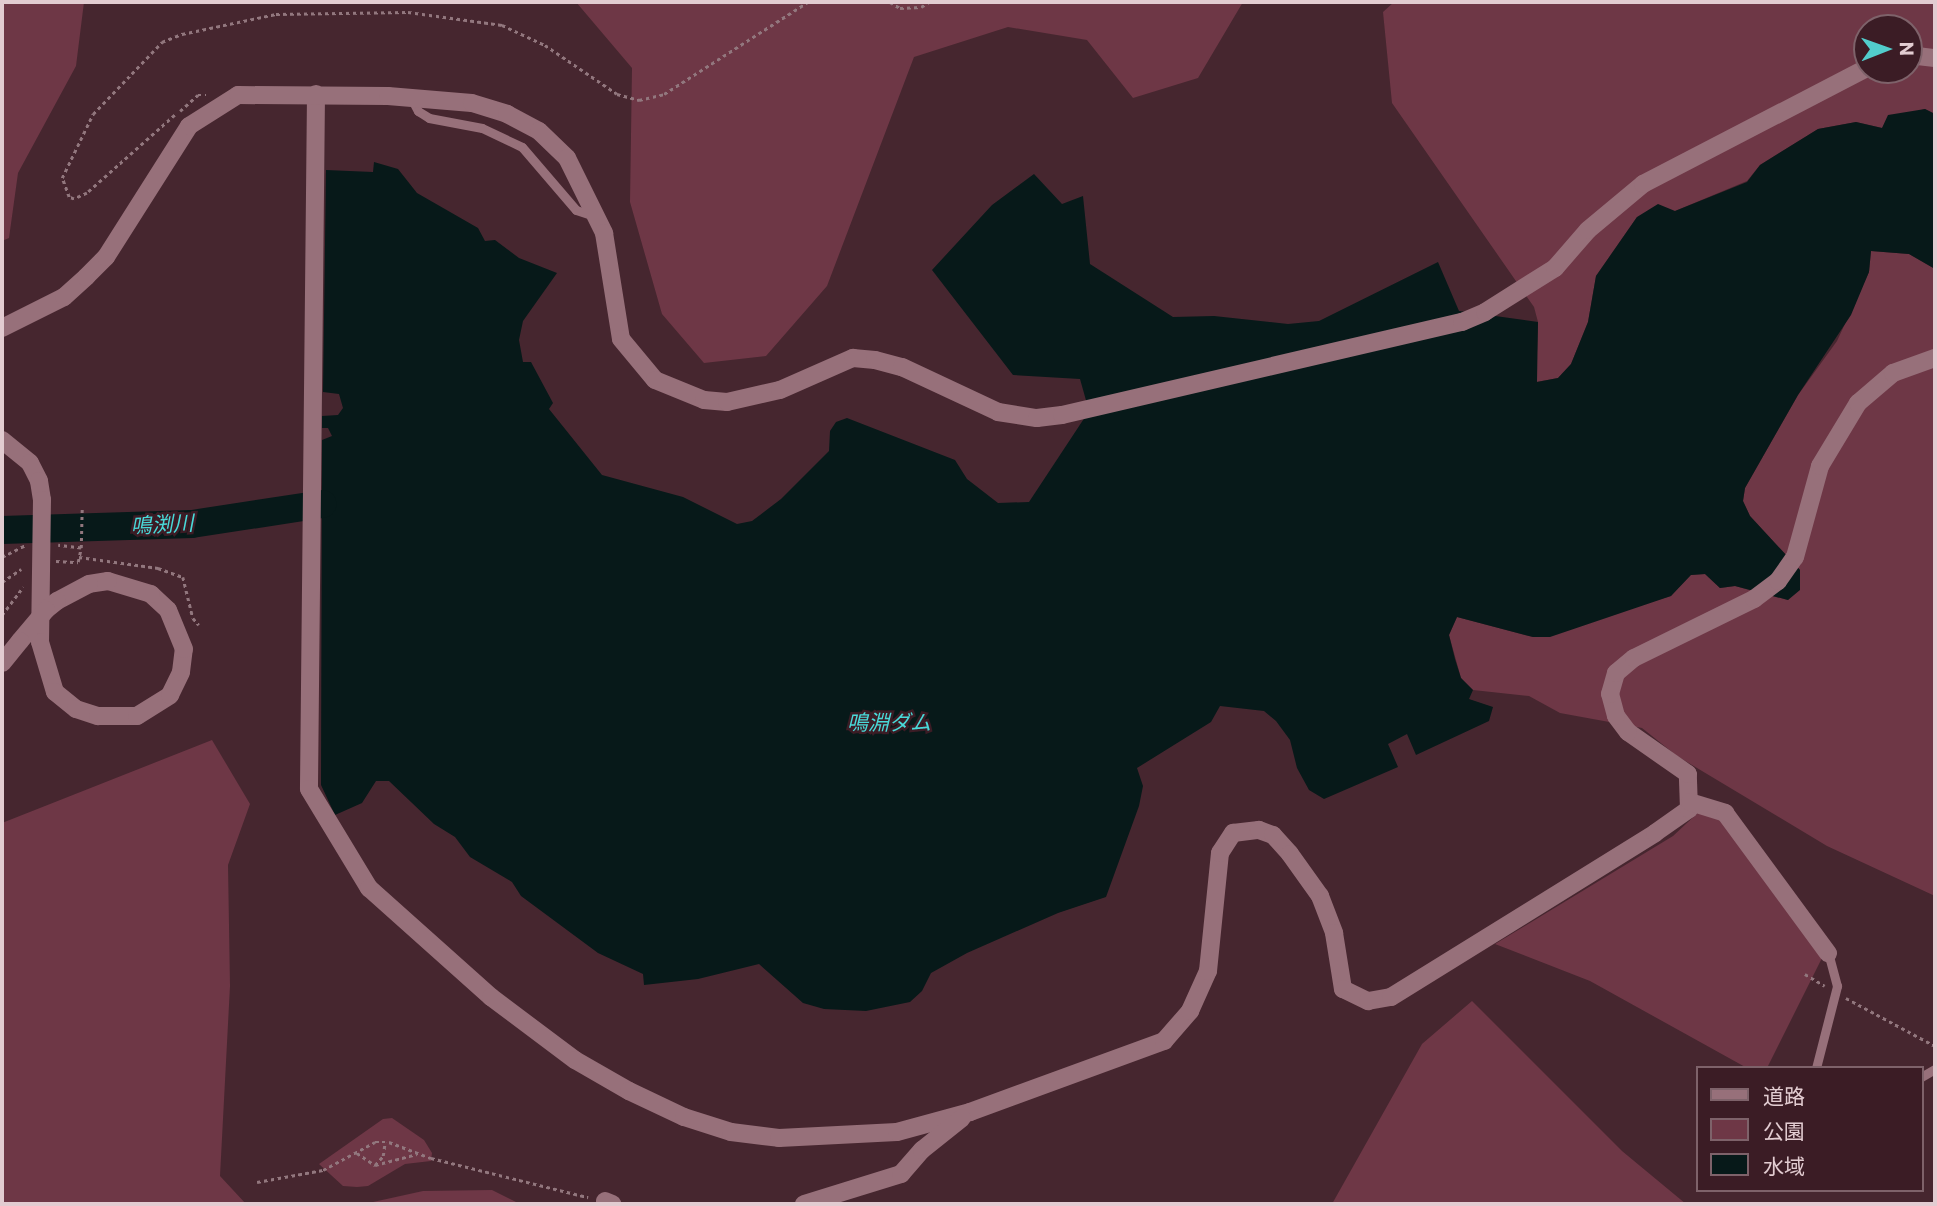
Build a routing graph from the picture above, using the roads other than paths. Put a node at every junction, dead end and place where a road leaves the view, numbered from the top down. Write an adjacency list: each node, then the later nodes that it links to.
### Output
1 (1853, 75): 4 (street)
2 (316, 94): 3 (street); 5 (street); 12 (street)
3 (411, 98): 4 (lane); 4 (street)
4 (597, 217)
5 (2, 328)
6 (1935, 358): 9 (street)
7 (2, 440): 8 (street)
8 (2, 663)
9 (1690, 802): 10 (street); 12 (street)
10 (1828, 953): 11 (lane)
11 (1817, 1066)
12 (970, 1112): 13 (street)
13 (804, 1204)

